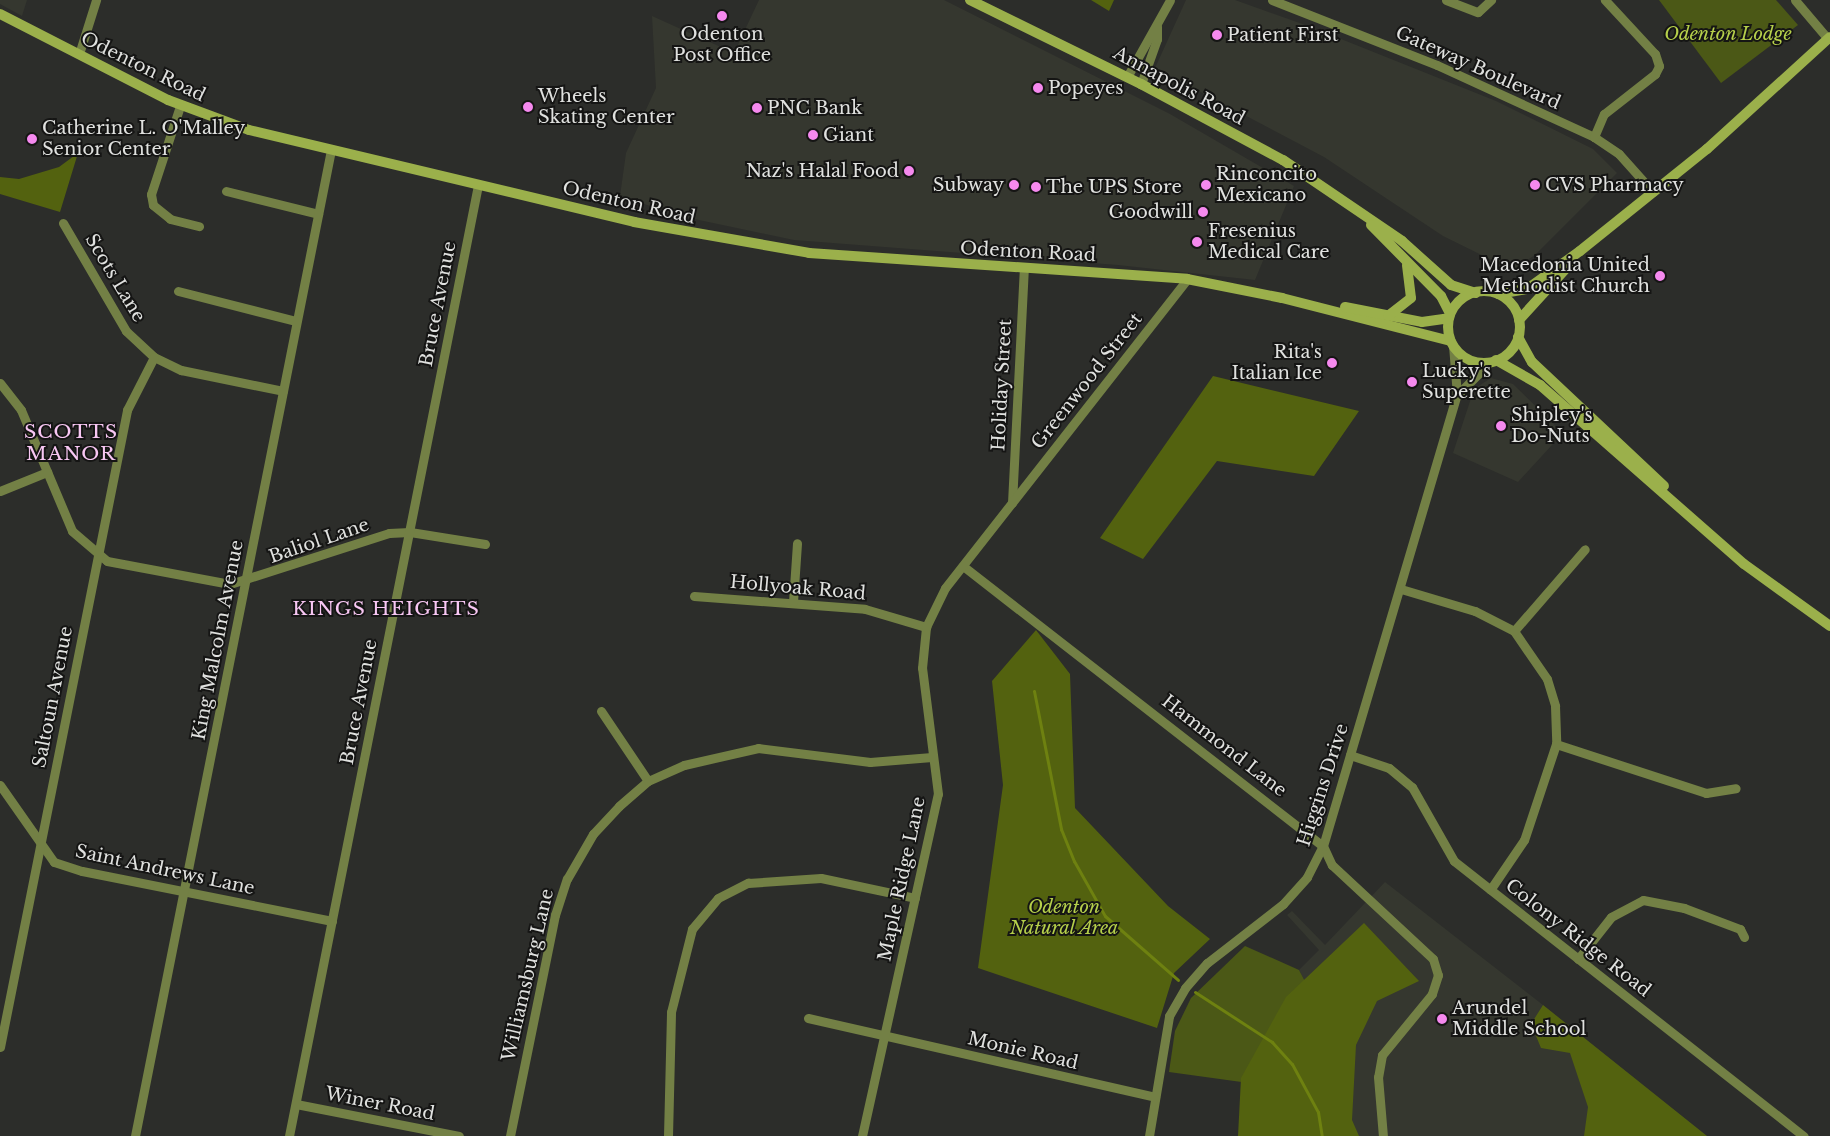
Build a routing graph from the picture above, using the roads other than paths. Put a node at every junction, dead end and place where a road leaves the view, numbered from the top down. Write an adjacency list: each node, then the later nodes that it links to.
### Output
1 (96, 0): 12 (street)
2 (970, 0): 13 (main road, Annapolis Road)
3 (1170, 0): 10 (street)
4 (1273, 0): 16 (street, Gateway Boulevard)
5 (1446, 0): 6 (street)
6 (1492, 0)
7 (1605, 0): 16 (street)
8 (1795, 0): 11 (street)
9 (0, 14): 12 (main road, Odenton Road)
10 (1158, 26): 13 (street); 14 (street)
11 (1829, 38): 20 (main road)
12 (79, 54): 15 (main road, Odenton Road)
13 (1127, 77): 14 (main road, Annapolis Road)
14 (1142, 84): 22 (main road, Annapolis Road)
15 (180, 106): 17 (main road, Odenton Road); 24 (street)
16 (1594, 137): 20 (street, Gateway Boulevard)
17 (331, 150): 18 (main road, Odenton Road); 21 (street, King Malcolm Avenue)
18 (478, 185): 27 (main road, Odenton Road); 48 (street, Bruce Avenue)
19 (226, 191): 21 (street)
20 (1653, 192): 25 (main road)
21 (318, 214): 36 (street, King Malcolm Avenue)
22 (1363, 217): 26 (main road, Annapolis Road); 30 (main road, Annapolis Road)
23 (63, 223): 39 (street, Scots Lane)
24 (199, 226)
25 (1580, 252): 31 (main road); 35 (main road)
26 (1407, 264): 33 (main road); 34 (main road, Annapolis Road)
27 (1024, 268): 28 (main road, Odenton Road); 46 (street, Holiday Street)
28 (1187, 279): 32 (main road, Odenton Road); 46 (street, Greenwood Street)
29 (178, 291): 36 (street)
30 (1476, 293): 31 (main road); 34 (main road)
31 (1498, 294): 35 (main road)
32 (1282, 298): 33 (main road, Odenton Road); 38 (main road, Odenton Road)
33 (1388, 316): 34 (main road, Odenton Road)
34 (1450, 316): 38 (main road)
35 (1519, 320): 37 (main road)
36 (296, 321): 42 (street, King Malcolm Avenue)
37 (1518, 337): 40 (main road); 47 (main road)
38 (1452, 343): 40 (main road); 43 (street, Higgins Drive)
39 (154, 357): 42 (street, Scots Lane); 52 (street, Saltoun Avenue)
40 (1493, 361): 43 (street, Higgins Drive); 47 (main road)
41 (0, 383): 44 (street, Baliol Lane)
42 (283, 391): 54 (street, King Malcolm Avenue)
43 (1458, 395): 55 (street, Higgins Drive)
44 (47, 472): 45 (street); 52 (street, Baliol Lane)
45 (0, 491)
46 (1012, 503): 53 (street, Maple Ridge Lane)
47 (1702, 526): 58 (main road)
48 (410, 532): 50 (street, Baliol Lane); 54 (street, Baliol Lane); 73 (street, Bruce Avenue)
49 (797, 543): 57 (street)
50 (485, 544)
51 (1585, 549): 60 (street)
52 (98, 554): 54 (street, Baliol Lane); 69 (street, Saltoun Avenue)
53 (963, 566): 59 (street, Maple Ridge Lane); 68 (street, Hammond Lane)
54 (246, 582): 71 (street, King Malcolm Avenue)
55 (1401, 589): 60 (street); 63 (street, Higgins Drive)
56 (694, 596): 57 (street, Hollyoak Road)
57 (793, 602): 59 (street, Hollyoak Road)
58 (1830, 626)
59 (926, 627): 64 (street, Maple Ridge Lane)
60 (1514, 631): 62 (street)
61 (601, 710): 65 (street)
62 (1556, 744): 67 (street); 70 (street)
63 (1350, 755): 68 (street, Higgins Drive); 70 (street, Colony Ridge Road)
64 (932, 757): 65 (street, Williamsburg Lane); 72 (street, Maple Ridge Lane)
65 (648, 781): 84 (street, Williamsburg Lane)
66 (0, 785): 69 (street, Saint Andrews Lane)
67 (1736, 788)
68 (1323, 846): 79 (street, Higgins Drive); 88 (street, Hammond Lane)
69 (40, 847): 71 (street, Saint Andrews Lane); 78 (street, Saltoun Avenue)
70 (1490, 890): 75 (street, Colony Ridge Road)
71 (183, 893): 73 (street, Saint Andrews Lane); 81 (street, King Malcolm Avenue)
72 (915, 898): 77 (street, Maple Ridge Lane); 85 (street)
73 (332, 920): 80 (street, Bruce Avenue)
74 (1744, 937): 75 (street)
75 (1578, 959): 89 (street, Colony Ridge Road)
76 (808, 1018): 77 (street, Monie Road)
77 (885, 1036): 79 (street, Monie Road); 86 (street, Maple Ridge Lane)
78 (0, 1047)
79 (1155, 1097): 87 (street, Higgins Drive)
80 (296, 1104): 82 (street, Bruce Avenue); 83 (street, Winer Road)
81 (135, 1136)
82 (289, 1136)
83 (459, 1136)
84 (510, 1136)
85 (668, 1136)
86 (862, 1136)
87 (1149, 1136)
88 (1383, 1136)
89 (1804, 1136)

